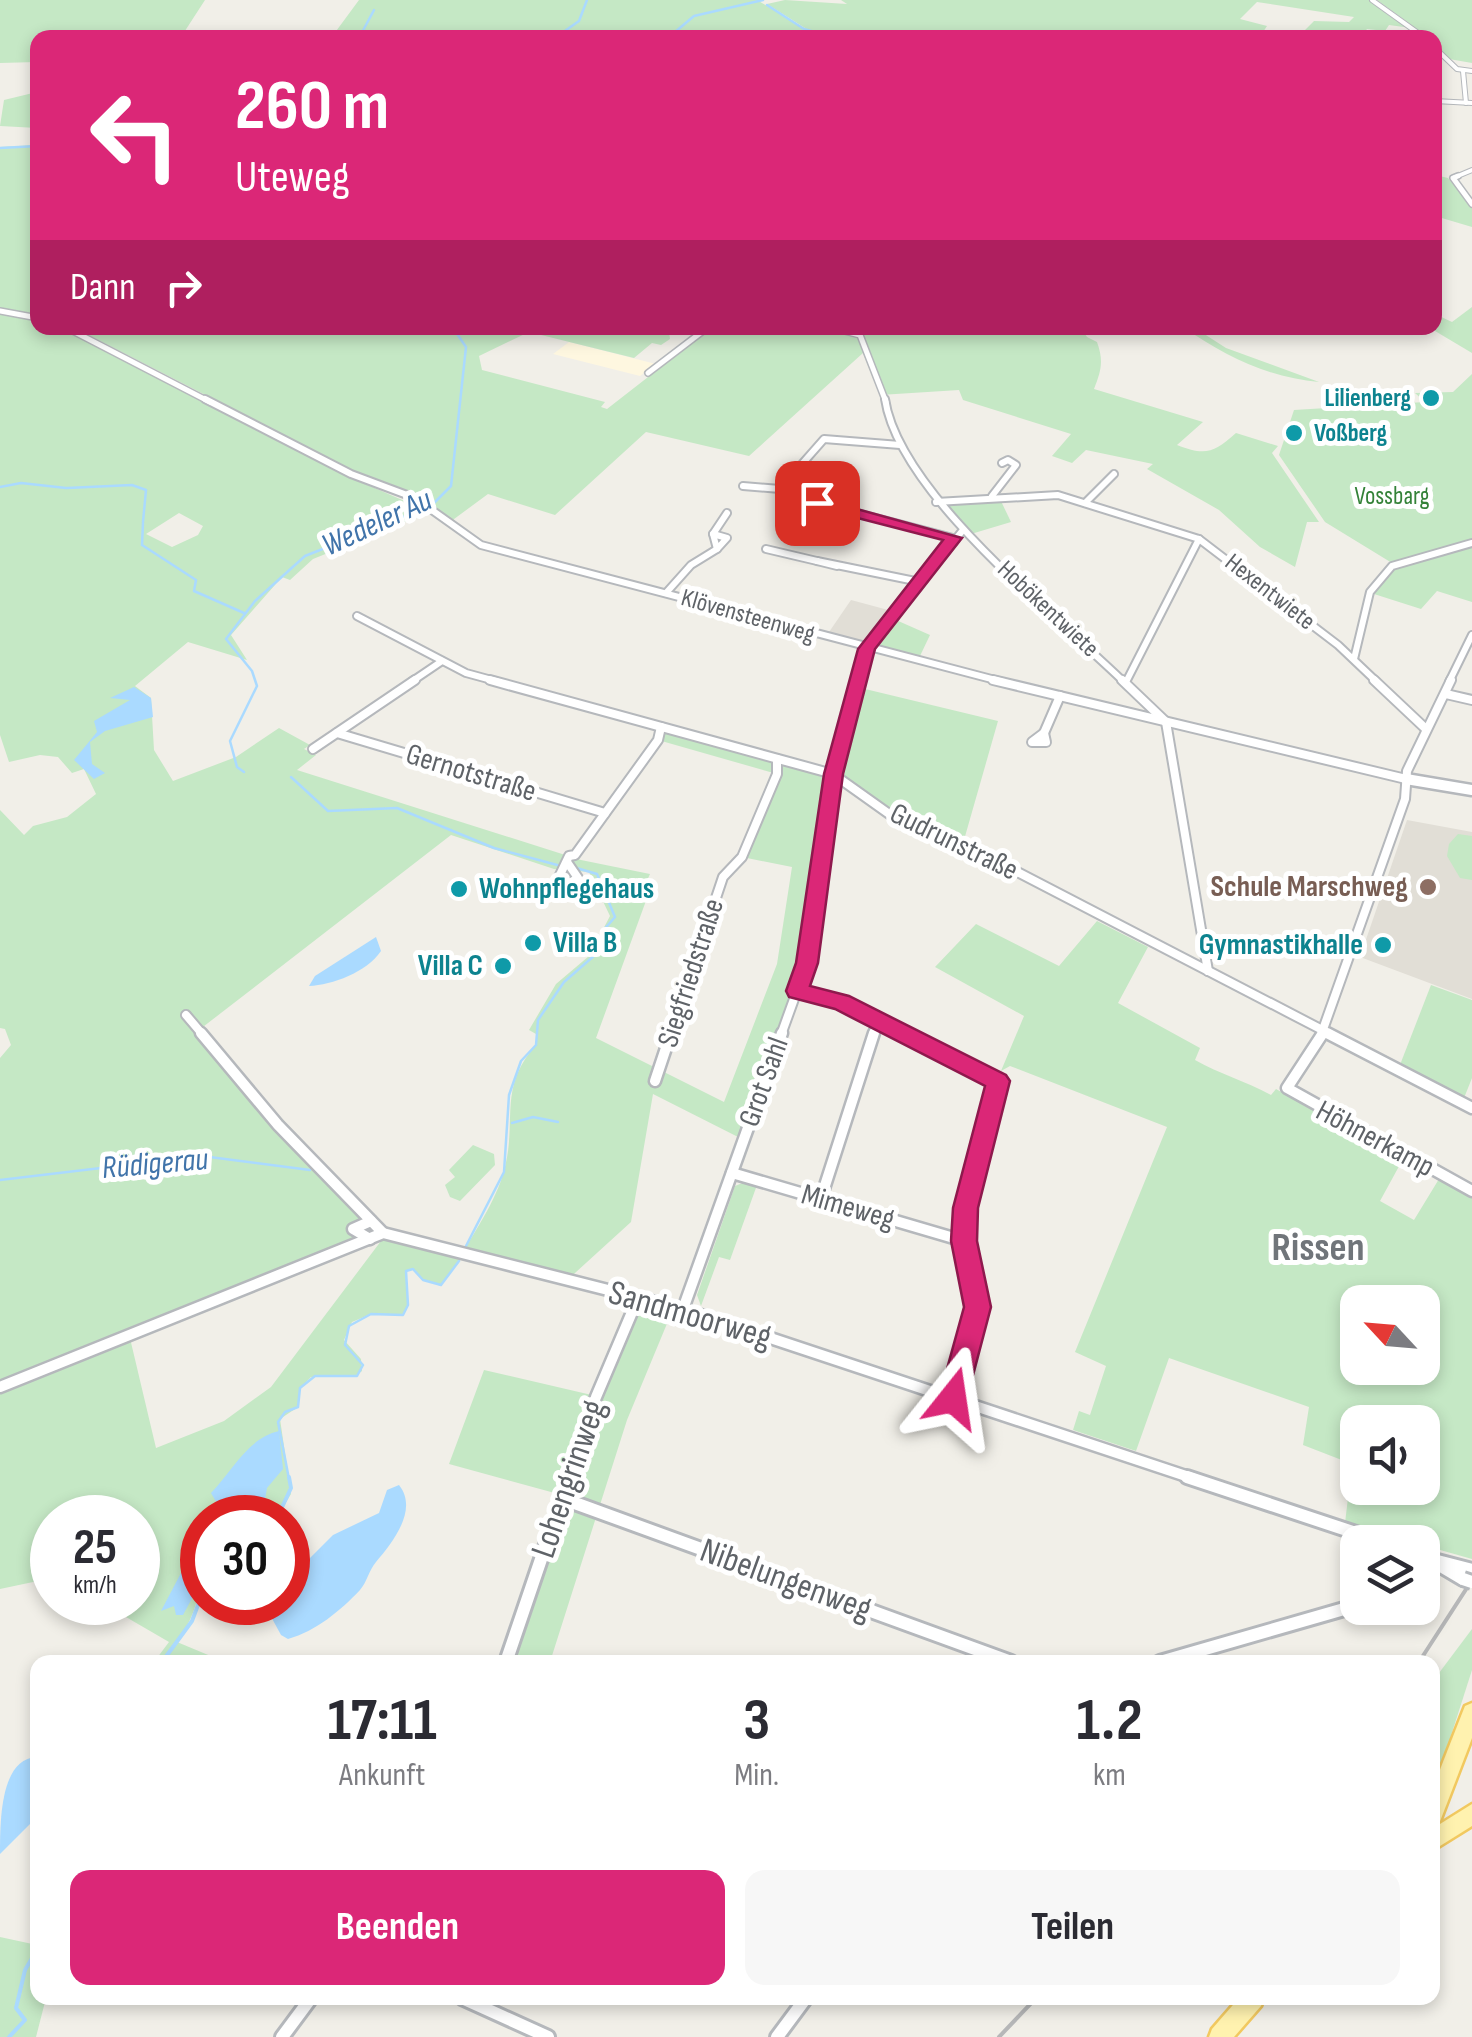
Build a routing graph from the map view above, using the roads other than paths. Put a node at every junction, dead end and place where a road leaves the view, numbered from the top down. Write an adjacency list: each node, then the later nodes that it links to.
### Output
1 (1372, 0): 2 (street)
2 (1413, 30)
3 (1442, 54): 4 (street)
4 (1463, 71): 5 (street); 7 (street)
5 (1472, 71)
6 (1442, 101): 7 (street)
7 (1469, 103)
8 (1472, 170): 9 (street)
9 (1472, 204)
10 (0, 311): 11 (street)
11 (30, 317)
12 (82, 335): 38 (street, Klövensteenweg)
13 (698, 335): 15 (street)
14 (859, 335): 18 (street, Hobökentwiete)
15 (648, 372)
16 (830, 431): 17 (street)
17 (824, 438): 18 (street); 22 (street)
18 (900, 445): 24 (street, Hobökentwiete)
19 (1010, 472): 23 (street)
20 (1114, 474): 25 (street)
21 (743, 486): 22 (street)
22 (780, 489): 29 (street)
23 (992, 496): 24 (street, Hexentwiete); 25 (street, Hexentwiete)
24 (936, 502): 27 (street, Hobökentwiete)
25 (1085, 502): 30 (street, Hexentwiete)
26 (727, 513): 28 (street)
27 (963, 530): 29 (street, Grot Sahl); 44 (street, Hobökentwiete)
28 (713, 534): 32 (street); 32 (street)
29 (954, 538): 36 (street, Grot Sahl)
30 (1199, 539): 42 (street, Hexentwiete); 44 (street)
31 (1472, 543): 42 (street)
32 (716, 549): 38 (street)
33 (766, 549): 34 (street)
34 (837, 566): 35 (street)
35 (904, 582): 36 (street); 37 (street)
36 (920, 582): 37 (street, Grot Sahl)
37 (913, 590): 41 (street, Grot Sahl)
38 (666, 594): 41 (street, Klövensteenweg)
39 (357, 616): 43 (street, Gudrunstraße)
40 (1472, 634): 45 (street)
41 (867, 649): 46 (street, Klövensteenweg); 57 (street, Grot Sahl)
42 (1354, 659): 52 (street, Hexentwiete)
43 (442, 662): 51 (street, Gudrunstraße); 53 (street)
44 (1126, 682): 48 (street, Hobökentwiete)
45 (1446, 694): 47 (street); 52 (street)
46 (1060, 696): 49 (street, Klövensteenweg); 54 (street)
47 (1472, 700)
48 (1152, 707): 49 (street); 50 (street, Hobökentwiete)
49 (1142, 716): 50 (street, Klövensteenweg)
50 (1166, 722): 58 (street, Klövensteenweg); 62 (street)
51 (661, 728): 56 (street, Gudrunstraße); 60 (street)
52 (1426, 729): 58 (street)
53 (336, 733): 55 (street); 60 (street, Gernotstraße)
54 (1044, 733)
55 (313, 749)
56 (777, 759): 57 (street, Gudrunstraße); 67 (street, Siegfriedstraße)
57 (833, 774): 62 (street, Gudrunstraße); 63 (street, Grot Sahl)
58 (1406, 779): 59 (street, Klövensteenweg); 66 (street)
59 (1472, 790)
60 (605, 813): 61 (street)
61 (565, 866): 61 (street)
62 (1208, 971): 66 (street, Gudrunstraße)
63 (797, 991): 65 (street); 69 (street, Grot Sahl)
64 (186, 1015): 72 (street)
65 (878, 1019): 71 (street); 75 (street)
66 (1324, 1031): 68 (street, Gudrunstraße); 70 (street, Höhnerkamp)
67 (655, 1081)
68 (1472, 1108)
69 (732, 1174): 71 (street, Mimeweg); 77 (street, Grot Sahl)
70 (1472, 1191)
71 (820, 1198): 75 (street, Mimeweg)
72 (371, 1221): 73 (street); 74 (street)
73 (383, 1234): 74 (street); 76 (street, Sandmoorweg)
74 (370, 1239): 78 (street)
75 (964, 1241): 79 (street)
76 (638, 1298): 77 (street, Sandmoorweg); 80 (street, Lohengrinweg)
77 (684, 1308): 79 (street, Sandmoorweg)
78 (0, 1387)
79 (953, 1398): 81 (street, Sandmoorweg)
80 (561, 1498): 85 (street, Lohengrinweg); 86 (street, Nibelungenweg)
81 (1340, 1527)
82 (1440, 1564): 83 (street)
83 (1469, 1575)
84 (1340, 1609): 87 (street)
85 (508, 1655)
86 (993, 1655)
87 (1184, 1655)
88 (1472, 1713): 89 (main road)
89 (1440, 1795)
90 (1472, 1814): 91 (main road)
91 (1440, 1836)
92 (306, 2005): 96 (street)
93 (477, 2005): 97 (street)
94 (801, 2005): 98 (street)
95 (1247, 2005): 99 (main road)
96 (282, 2037)
97 (548, 2037)
98 (777, 2037)
99 (1220, 2037)

